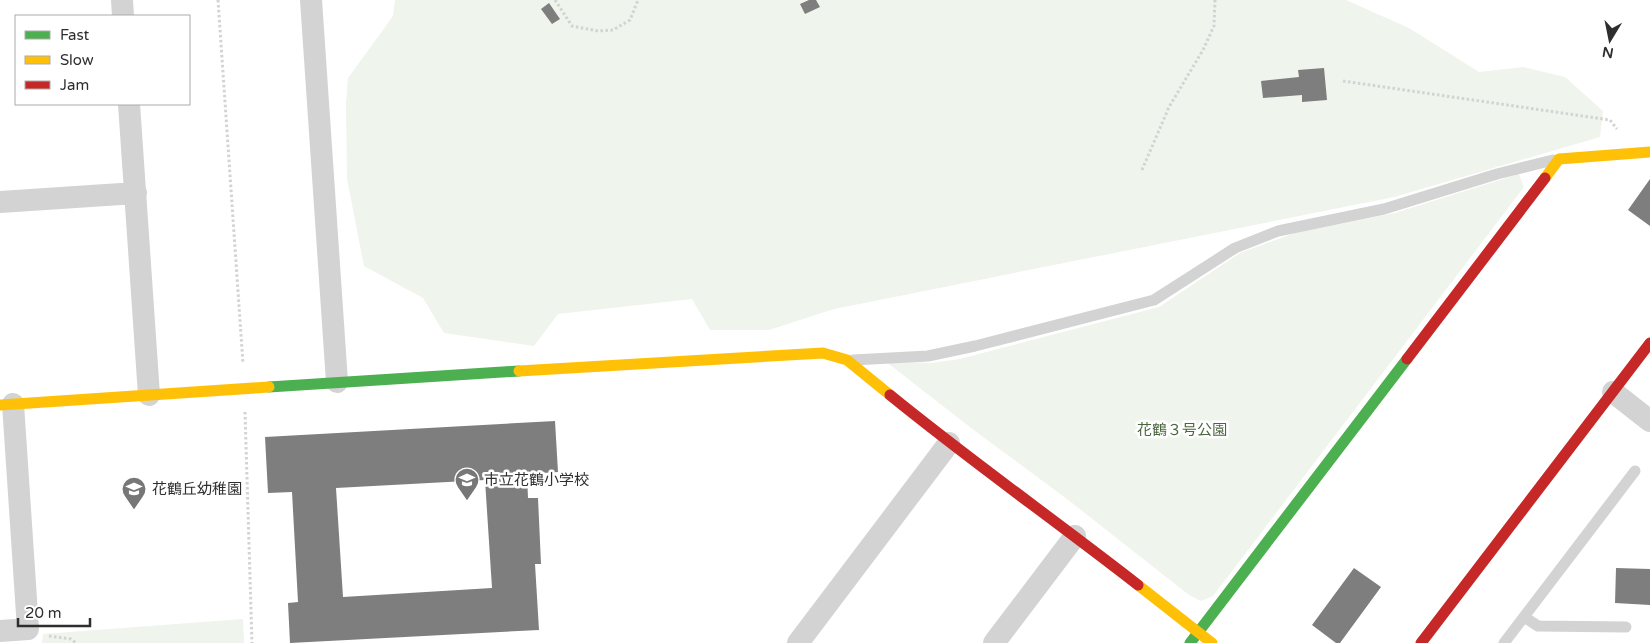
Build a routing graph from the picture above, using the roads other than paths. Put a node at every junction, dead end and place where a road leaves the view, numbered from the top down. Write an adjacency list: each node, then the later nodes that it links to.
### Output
1 (122, 0): 3 (street)
2 (311, 0): 11 (street)
3 (123, 15)
4 (129, 105): 7 (street)
5 (1650, 152): 6 (street)
6 (1559, 159): 10 (lane); 22 (street)
7 (136, 193): 8 (street); 13 (street)
8 (0, 202)
9 (1650, 343): 12 (street)
10 (847, 360): 11 (street); 16 (street)
11 (337, 382): 13 (street)
12 (1613, 392): 15 (street); 23 (street)
13 (149, 395): 14 (street)
14 (7, 404): 21 (street)
15 (1650, 420)
16 (949, 443): 18 (street); 24 (street)
17 (1635, 471): 19 (lane)
18 (1075, 536): 22 (street); 25 (street)
19 (1524, 617): 20 (lane); 28 (lane)
20 (1626, 627)
21 (0, 631)
22 (1198, 632): 26 (street); 27 (street)
23 (1427, 641)
24 (798, 643)
25 (994, 643)
26 (1190, 643)
27 (1212, 643)
28 (1504, 643)

